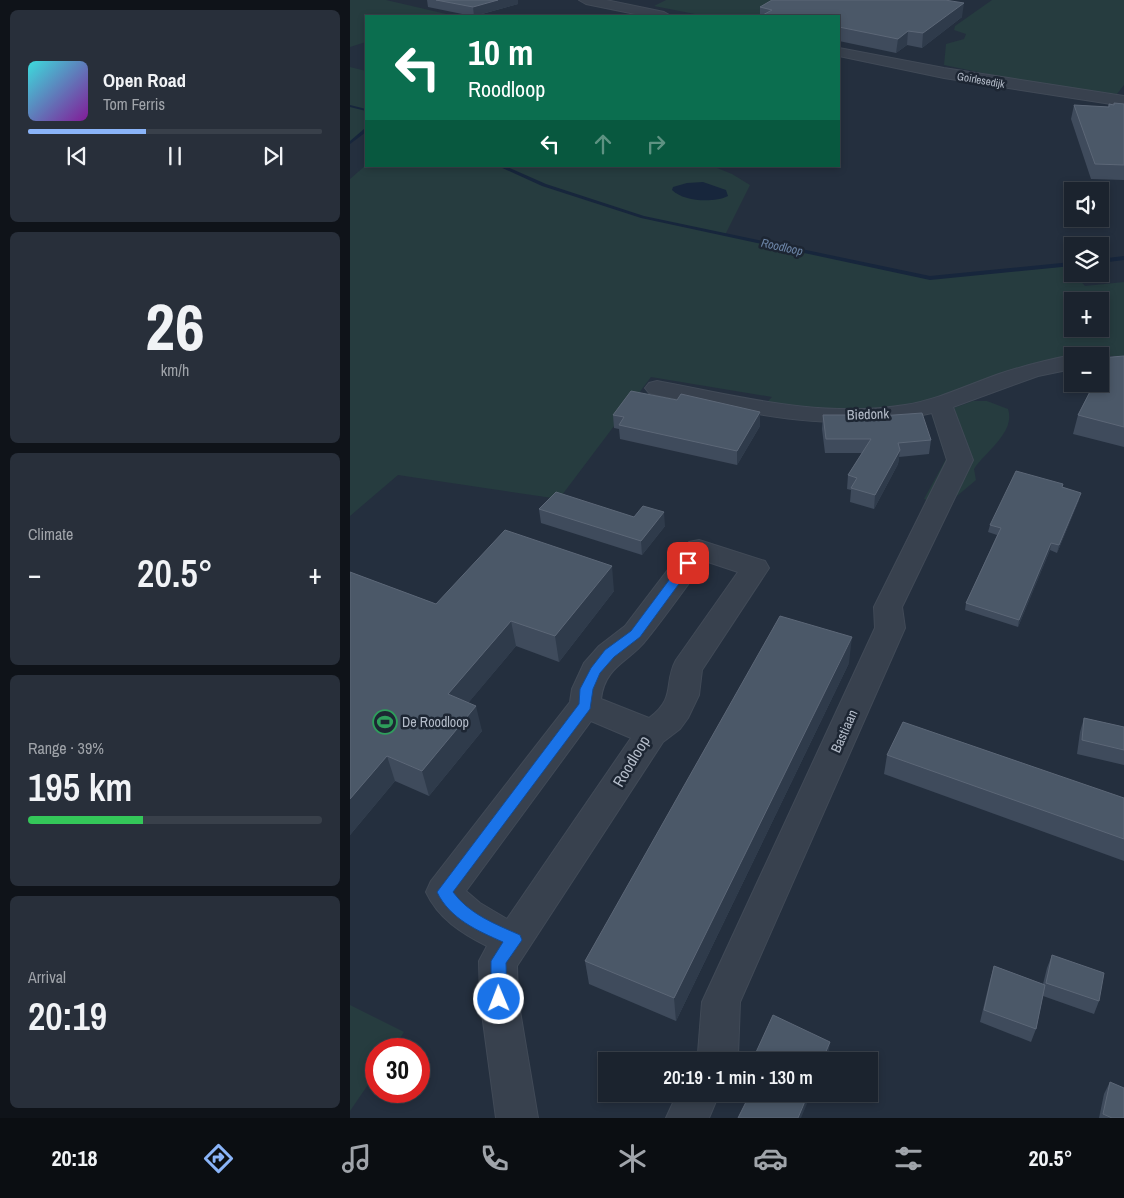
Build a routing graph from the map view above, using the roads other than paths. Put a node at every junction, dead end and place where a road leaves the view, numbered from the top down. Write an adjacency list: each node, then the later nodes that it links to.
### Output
1 (586, 0): 2 (street)
2 (659, 15)
3 (840, 52): 4 (street, Goirlesedijk)
4 (1124, 101)
5 (1064, 364): 7 (street, Biedonk)
6 (657, 388): 7 (street, Biedonk)
7 (940, 404): 11 (street, Bastiaan)
8 (585, 705): 9 (street, Roodloop); 9 (street); 10 (street)
9 (652, 733): 10 (street, Roodloop)
10 (514, 940): 13 (street, Roodloop)
11 (718, 1052)
12 (695, 1102): 14 (street)
13 (517, 1118)
14 (686, 1118)

